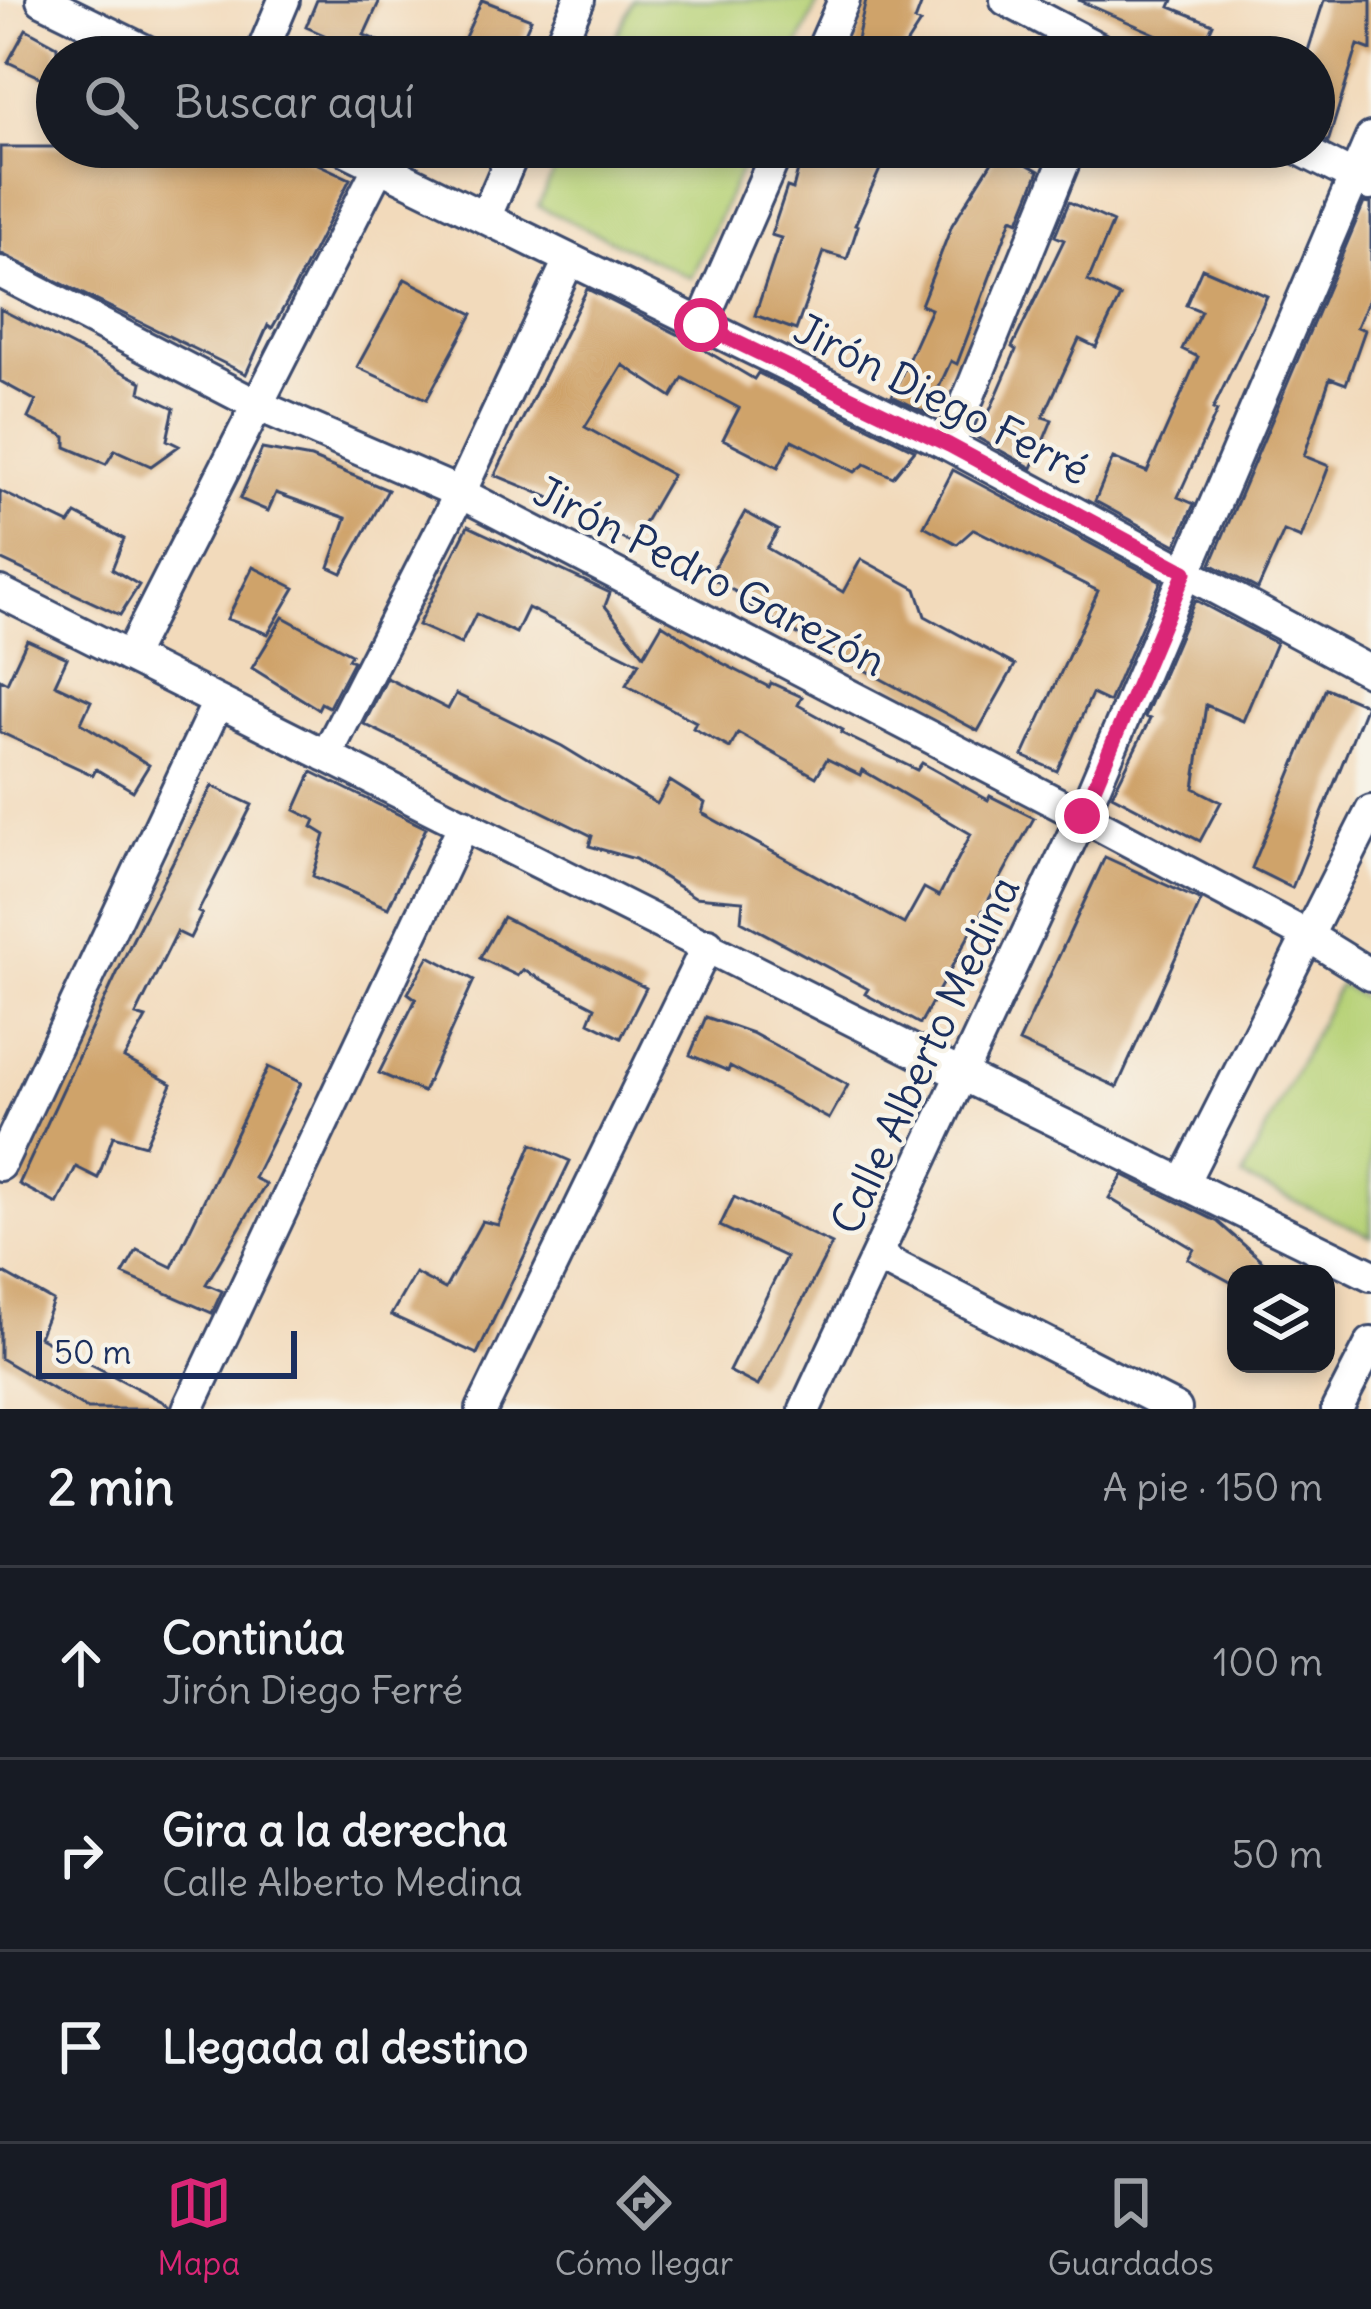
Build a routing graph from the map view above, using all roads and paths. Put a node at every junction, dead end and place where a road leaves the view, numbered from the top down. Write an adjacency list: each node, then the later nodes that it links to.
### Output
1 (42, 0): 6 (street)
2 (284, 0): 7 (street)
3 (579, 0): 8 (street)
4 (844, 0): 9 (street)
5 (1006, 0): 10 (street)
6 (115, 36)
7 (269, 36)
8 (563, 36)
9 (828, 36)
10 (1072, 36)
11 (1371, 138): 18 (street, Calle Alberto Medina)
12 (1335, 167): 18 (street)
13 (378, 168): 23 (street)
14 (383, 168): 19 (street, Jirón Diego Ferré)
15 (507, 168): 19 (street)
16 (770, 168): 22 (street)
17 (1061, 168): 24 (street)
18 (1364, 182): 26 (street, Calle Alberto Medina)
19 (485, 218): 20 (street, Jirón Diego Ferré)
20 (569, 260): 22 (street, Jirón Diego Ferré); 25 (street)
21 (0, 272): 23 (street, Jirón Pedro Garezón)
22 (701, 325): 24 (street, Jirón Diego Ferré)
23 (257, 405): 25 (street, Jirón Pedro Garezón); 28 (street)
24 (949, 445): 26 (street, Jirón Diego Ferré)
25 (460, 494): 31 (street); 33 (street, Jirón Pedro Garezón)
26 (1185, 572): 29 (street, Jirón Diego Ferré); 33 (street, Calle Alberto Medina)
27 (0, 592): 28 (street)
28 (129, 657): 30 (street)
29 (1371, 672)
30 (218, 702): 31 (street); 39 (street)
31 (326, 756): 34 (street)
32 (1371, 812): 35 (street)
33 (1082, 816): 35 (street, Jirón Pedro Garezón); 38 (street, Calle Alberto Medina)
34 (464, 824): 36 (street); 44 (street)
35 (1308, 936): 37 (street, Jirón Pedro Garezón); 40 (street)
36 (708, 944): 38 (street); 45 (street)
37 (1371, 975)
38 (964, 1076): 40 (street); 41 (street, Calle Alberto Medina)
39 (0, 1165)
40 (1184, 1181): 42 (street)
41 (878, 1257): 46 (street, Calle Alberto Medina); 47 (street)
42 (1371, 1275)
43 (1371, 1343): 48 (street)
44 (188, 1409)
45 (482, 1409)
46 (806, 1409)
47 (1176, 1409)
48 (1337, 1409)

